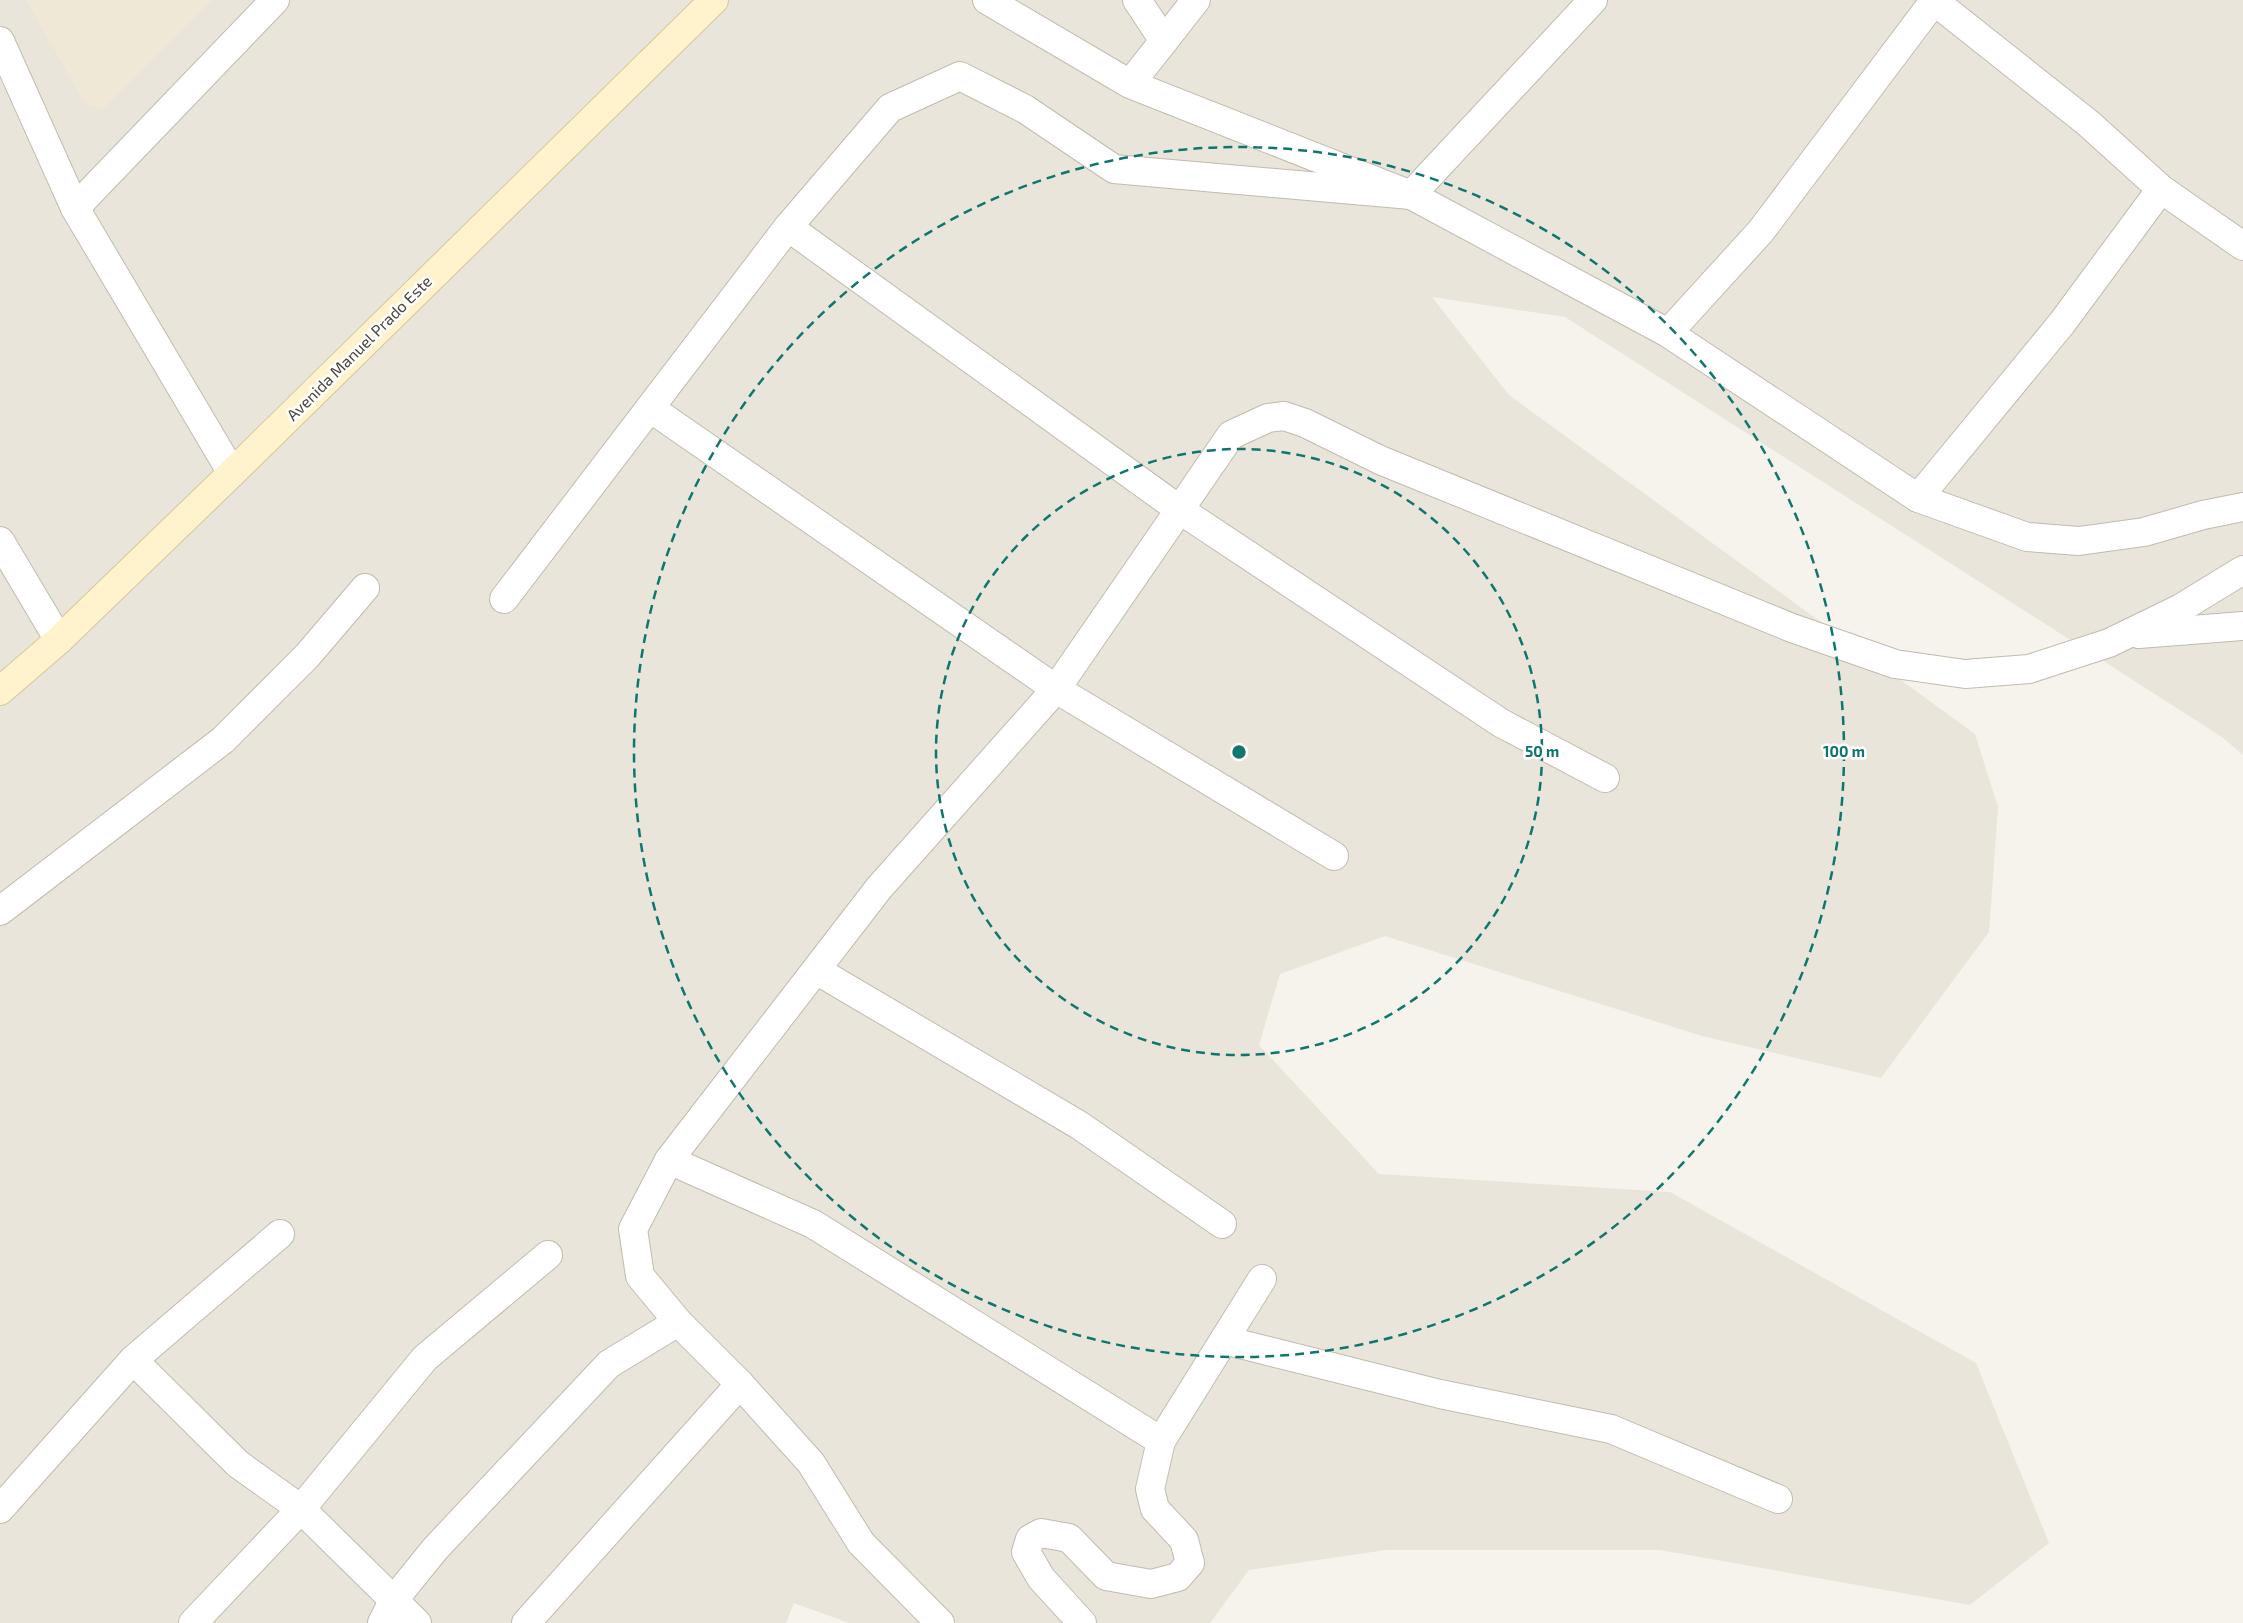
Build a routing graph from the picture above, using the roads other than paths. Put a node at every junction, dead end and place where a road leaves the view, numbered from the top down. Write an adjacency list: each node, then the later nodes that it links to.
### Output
1 (276, 0): 13 (street)
2 (714, 0): 18 (street, Avenida Manuel Prado Este)
3 (987, 0): 10 (street)
4 (1137, 0): 9 (street)
5 (1196, 0): 9 (street)
6 (1592, 0): 12 (street)
7 (1934, 0): 11 (street); 16 (street)
8 (0, 41): 13 (street)
9 (1164, 41): 10 (street)
10 (1130, 84): 12 (street)
11 (2161, 189): 15 (street); 19 (street)
12 (1412, 195): 14 (street); 16 (street)
13 (75, 208): 18 (street)
14 (788, 227): 17 (street); 21 (street)
15 (2243, 246)
16 (1668, 332): 19 (street)
17 (650, 408): 25 (street); 29 (street)
18 (232, 474): 28 (street, Avenida Manuel Prado Este)
19 (1918, 498): 20 (street)
20 (2243, 507)
21 (1180, 510): 27 (street); 29 (street); 31 (street)
22 (0, 541): 28 (street)
23 (2243, 570): 27 (street)
24 (365, 588): 33 (street)
25 (504, 599)
26 (2243, 626): 27 (street)
27 (2124, 635)
28 (59, 640): 30 (street, Avenida Manuel Prado Este)
29 (1056, 689): 32 (street); 34 (street)
30 (0, 692)
31 (1605, 778)
32 (1334, 856)
33 (0, 911)
34 (816, 970): 35 (street); 36 (street)
35 (669, 1160): 40 (street); 44 (street)
36 (1222, 1224)
37 (280, 1234): 42 (street)
38 (548, 1255): 47 (street)
39 (1262, 1279): 41 (street)
40 (678, 1322): 43 (street); 48 (street)
41 (1224, 1340): 44 (street); 45 (street)
42 (132, 1360): 46 (street); 47 (street)
43 (740, 1384): 51 (street); 52 (street)
44 (1162, 1441): 53 (street)
45 (1778, 1499)
46 (0, 1509)
47 (301, 1509): 48 (street); 49 (street)
48 (387, 1612): 50 (street)
49 (193, 1623)
50 (417, 1623)
51 (526, 1623)
52 (940, 1623)
53 (1082, 1623)

